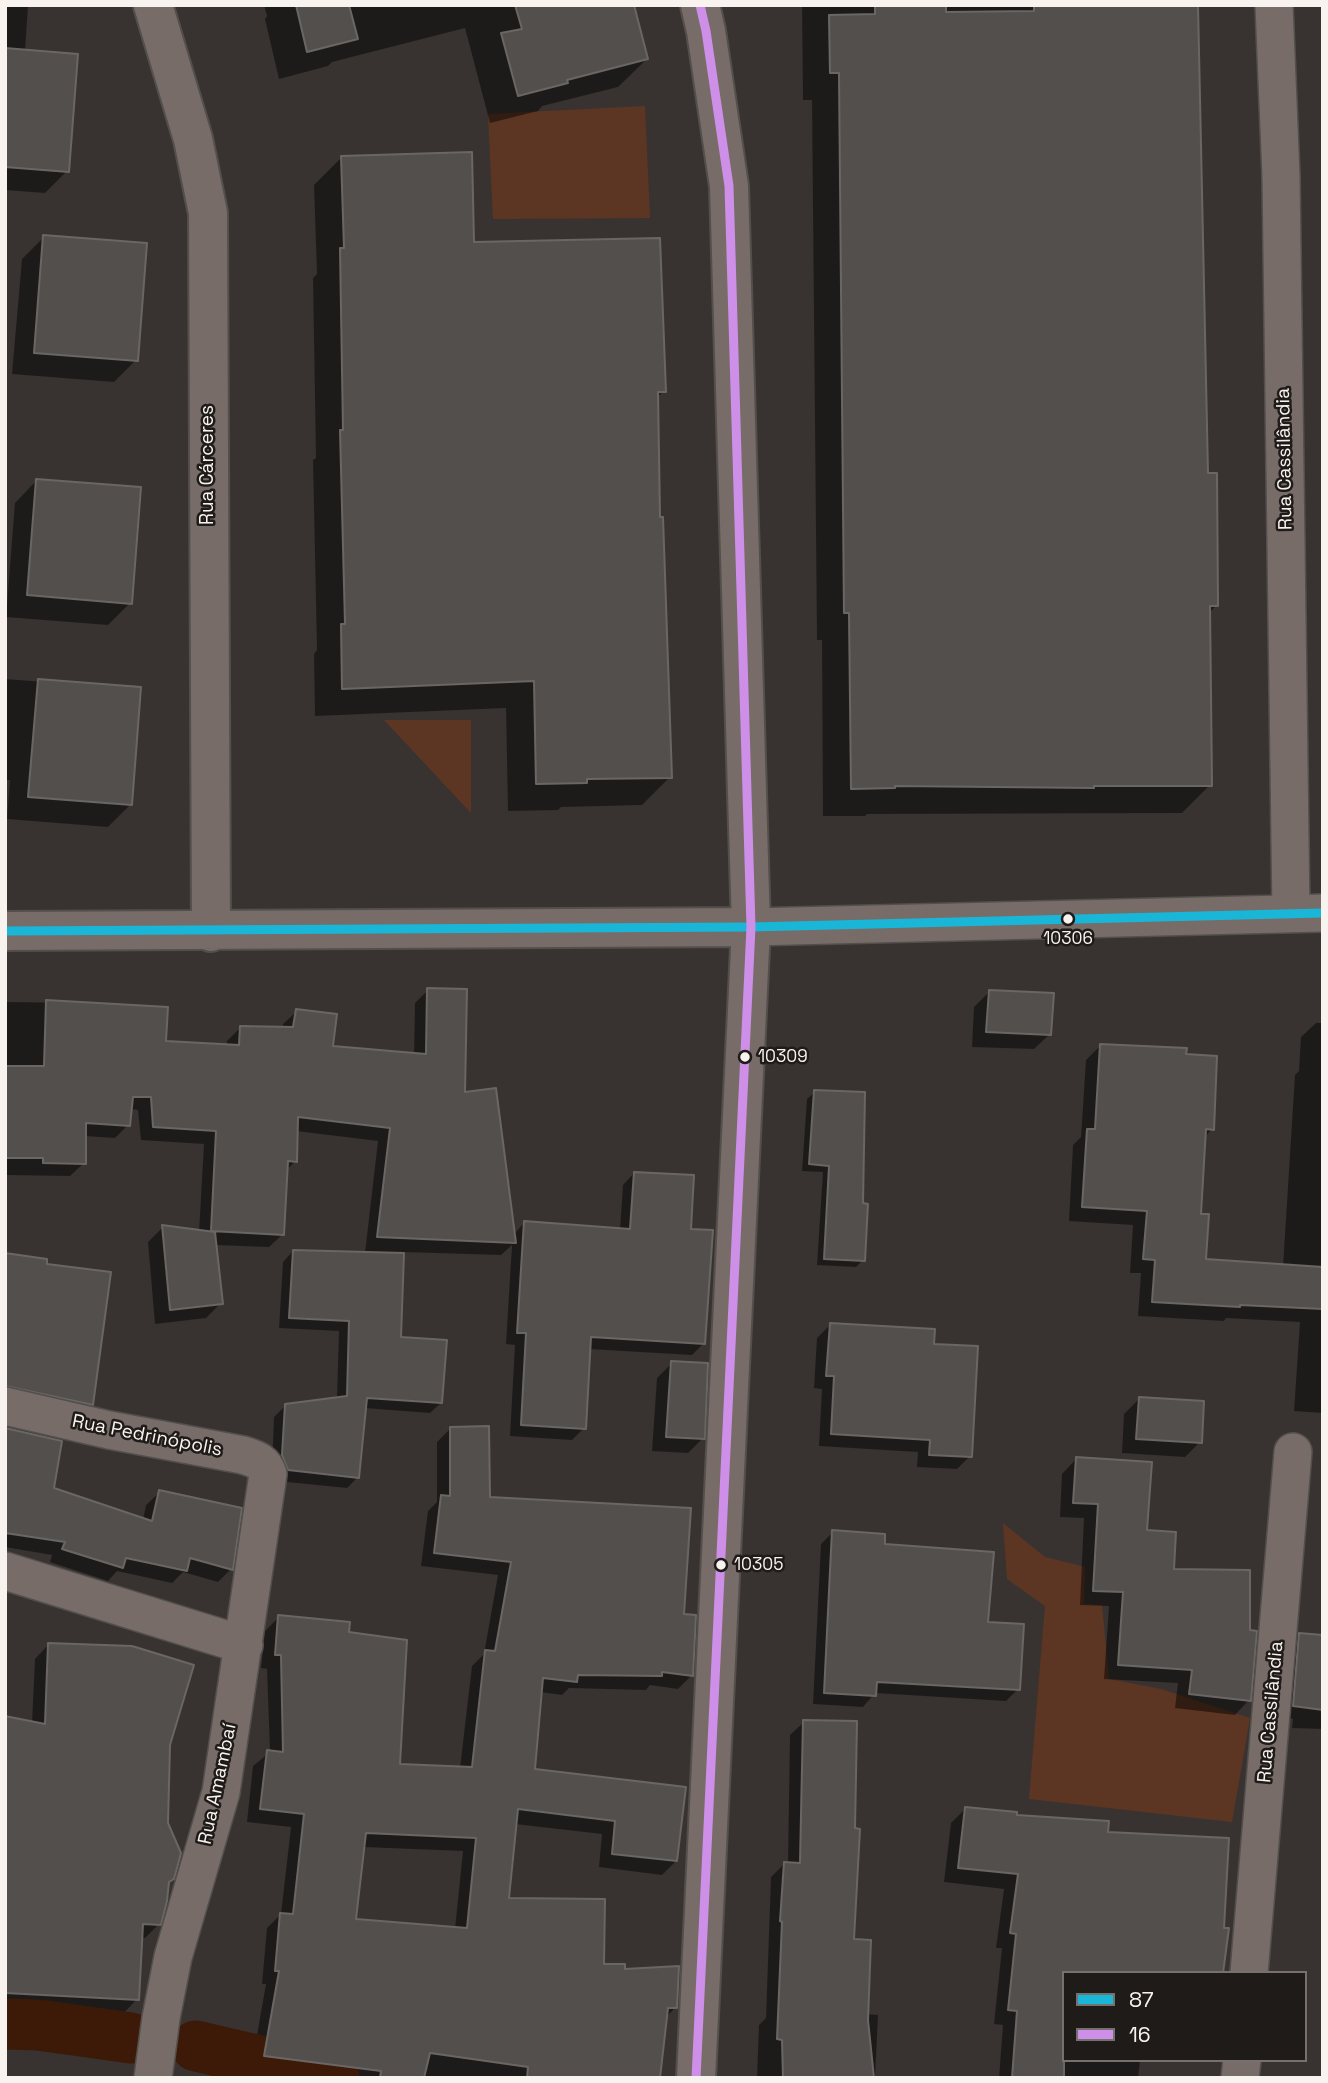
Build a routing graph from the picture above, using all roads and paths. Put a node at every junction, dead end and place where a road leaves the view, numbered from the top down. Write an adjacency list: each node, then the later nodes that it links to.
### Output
1 (153, 5): 7 (street, Rua Cárceres)
2 (700, 5): 5 (street)
3 (1274, 5): 4 (street, Rua Cassilândia)
4 (1307, 913): 5 (street)
5 (751, 927): 7 (street); 15 (street)
6 (5, 931): 7 (street)
7 (211, 932)
8 (5, 1406): 10 (street, Rua Pedrinópolis)
9 (1293, 1452): 13 (street, Rua Cassilândia)
10 (268, 1486): 12 (street, Rua Amambaí)
11 (5, 1572): 12 (street)
12 (244, 1645): 14 (street, Rua Amambaí)
13 (1249, 1971)
14 (153, 2078)
15 (696, 2078)

